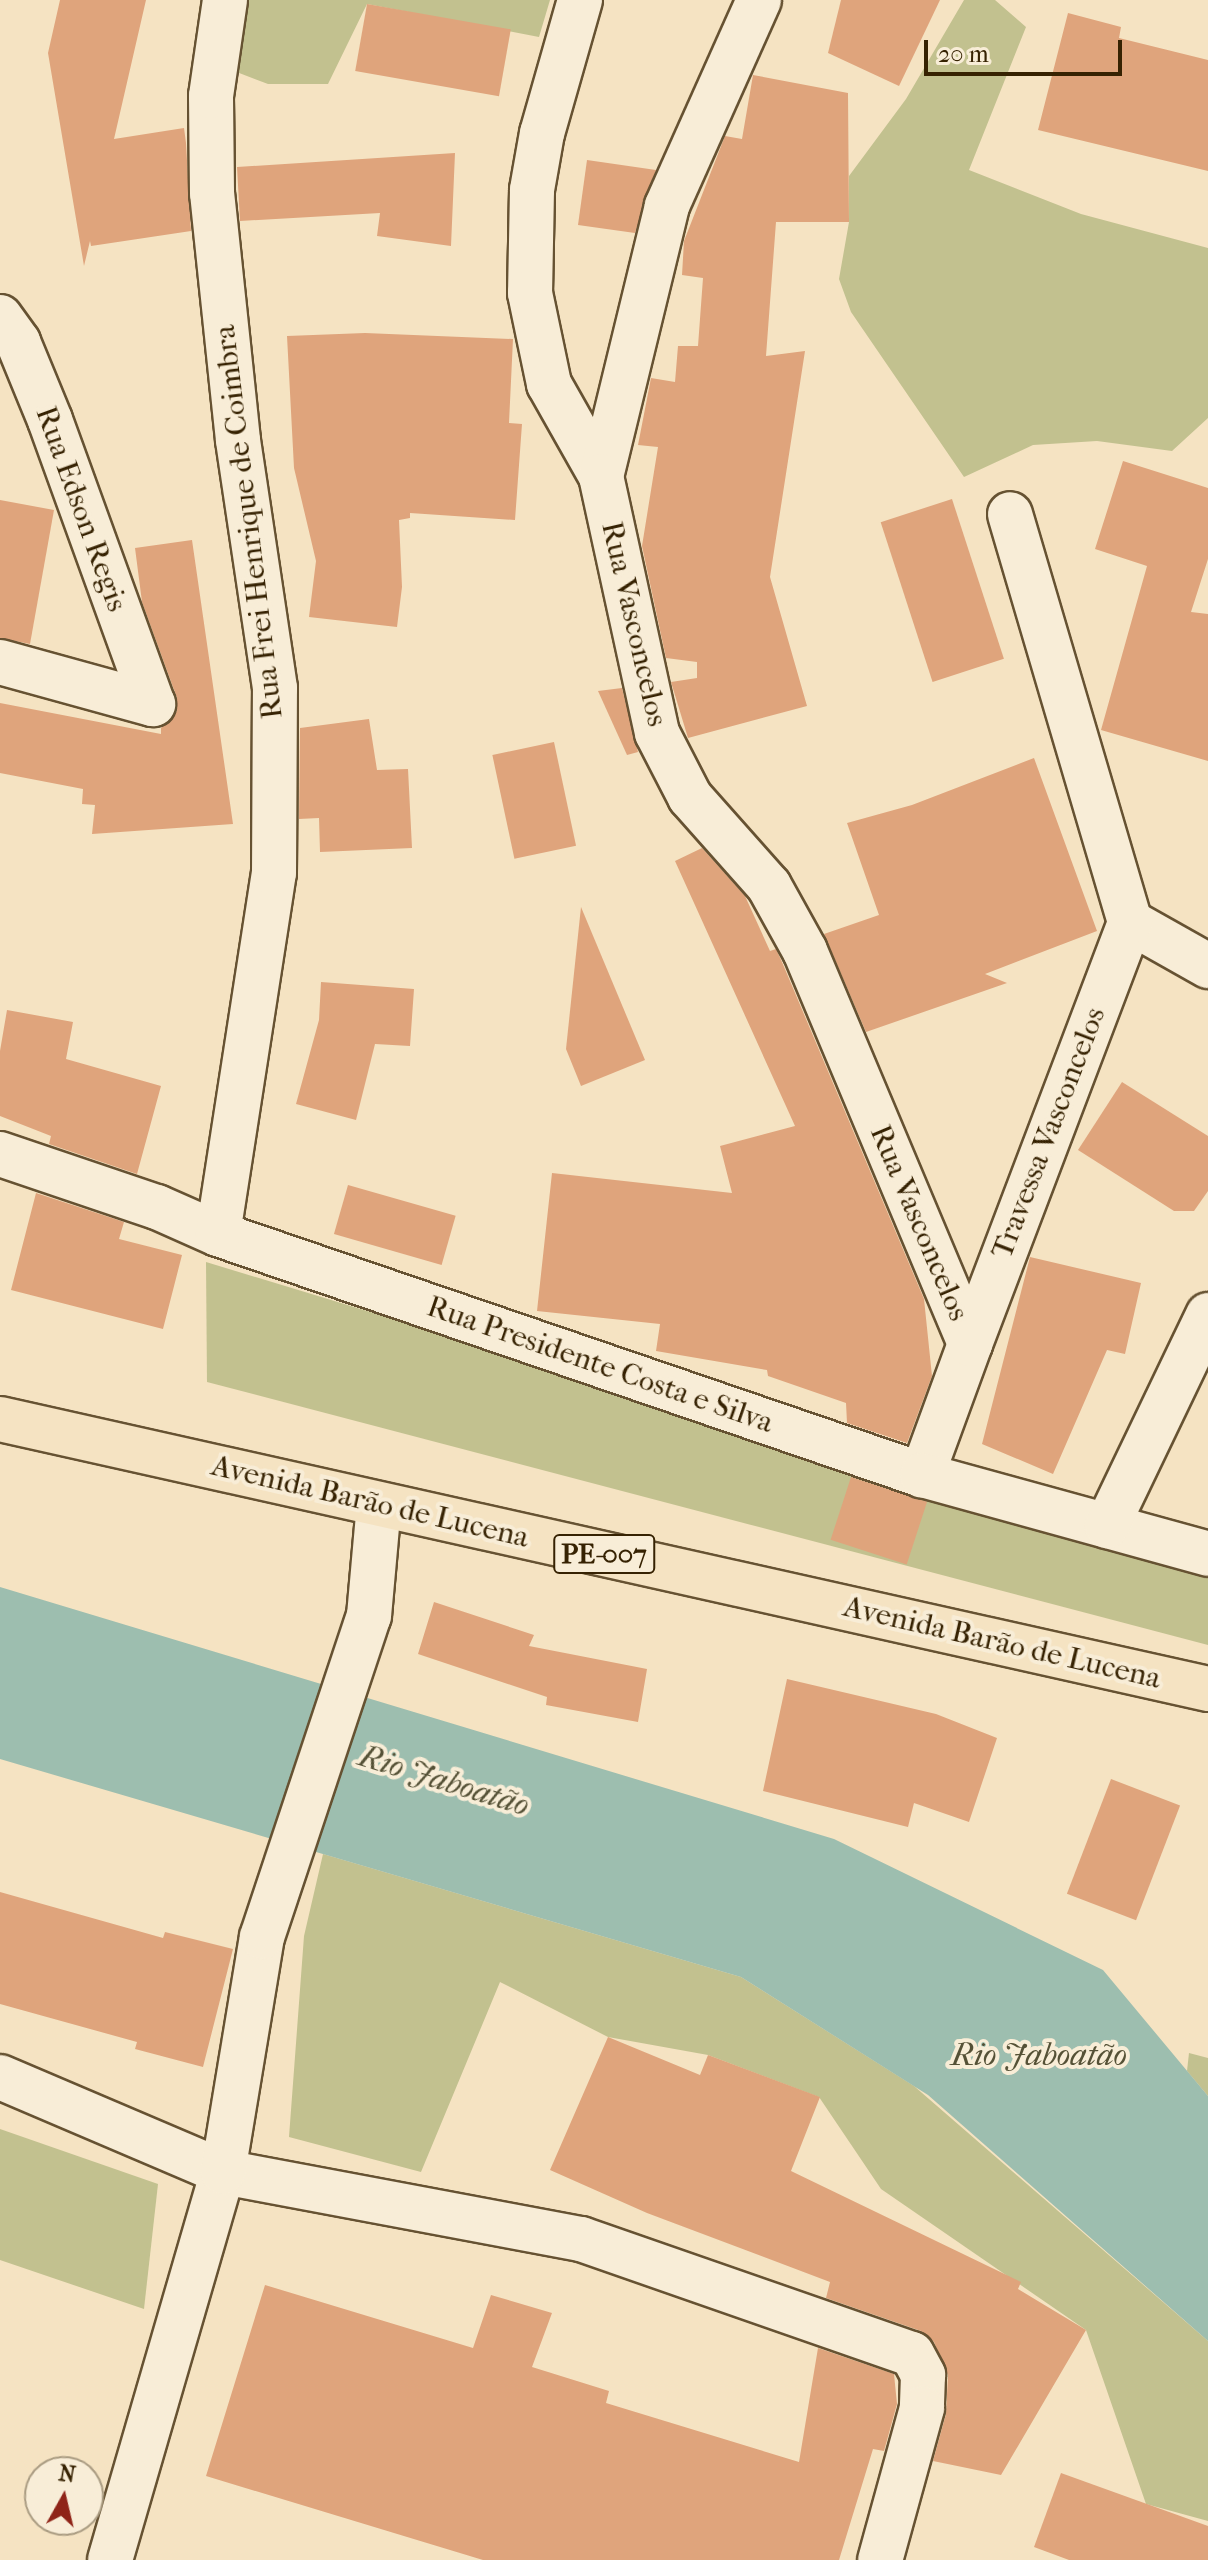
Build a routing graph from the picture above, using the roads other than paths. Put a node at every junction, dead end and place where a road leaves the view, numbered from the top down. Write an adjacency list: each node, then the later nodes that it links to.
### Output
1 (225, 0): 11 (street, Rua Frei Henrique de Coimbra)
2 (580, 0): 5 (street)
3 (759, 0): 5 (street, Rua Vasconcelos)
4 (0, 317): 7 (street, Rua Edson Regis)
5 (601, 476): 13 (street, Rua Vasconcelos)
6 (1010, 514): 8 (street)
7 (0, 662)
8 (1130, 922): 9 (street); 13 (street, Travessa Vasconcelos)
9 (1208, 966)
10 (0, 1154): 11 (street, Rua Presidente Costa e Silva)
11 (218, 1234): 15 (street, Rua Presidente Costa e Silva)
12 (1208, 1315): 17 (street)
13 (970, 1344): 15 (street, Rua Vasconcelos)
14 (0, 1419): 16 (main road, Avenida Barão de Lucena / PE-007)
15 (922, 1475): 17 (street, Rua Presidente Costa e Silva)
16 (379, 1504): 19 (main road, Avenida Barão de Lucena / PE-007); 21 (street)
17 (1107, 1526): 18 (street, Rua Presidente Costa e Silva)
18 (1208, 1554)
19 (1208, 1689)
20 (0, 2077): 21 (street)
21 (223, 2172): 22 (street); 23 (street)
22 (882, 2553)
23 (110, 2560)

